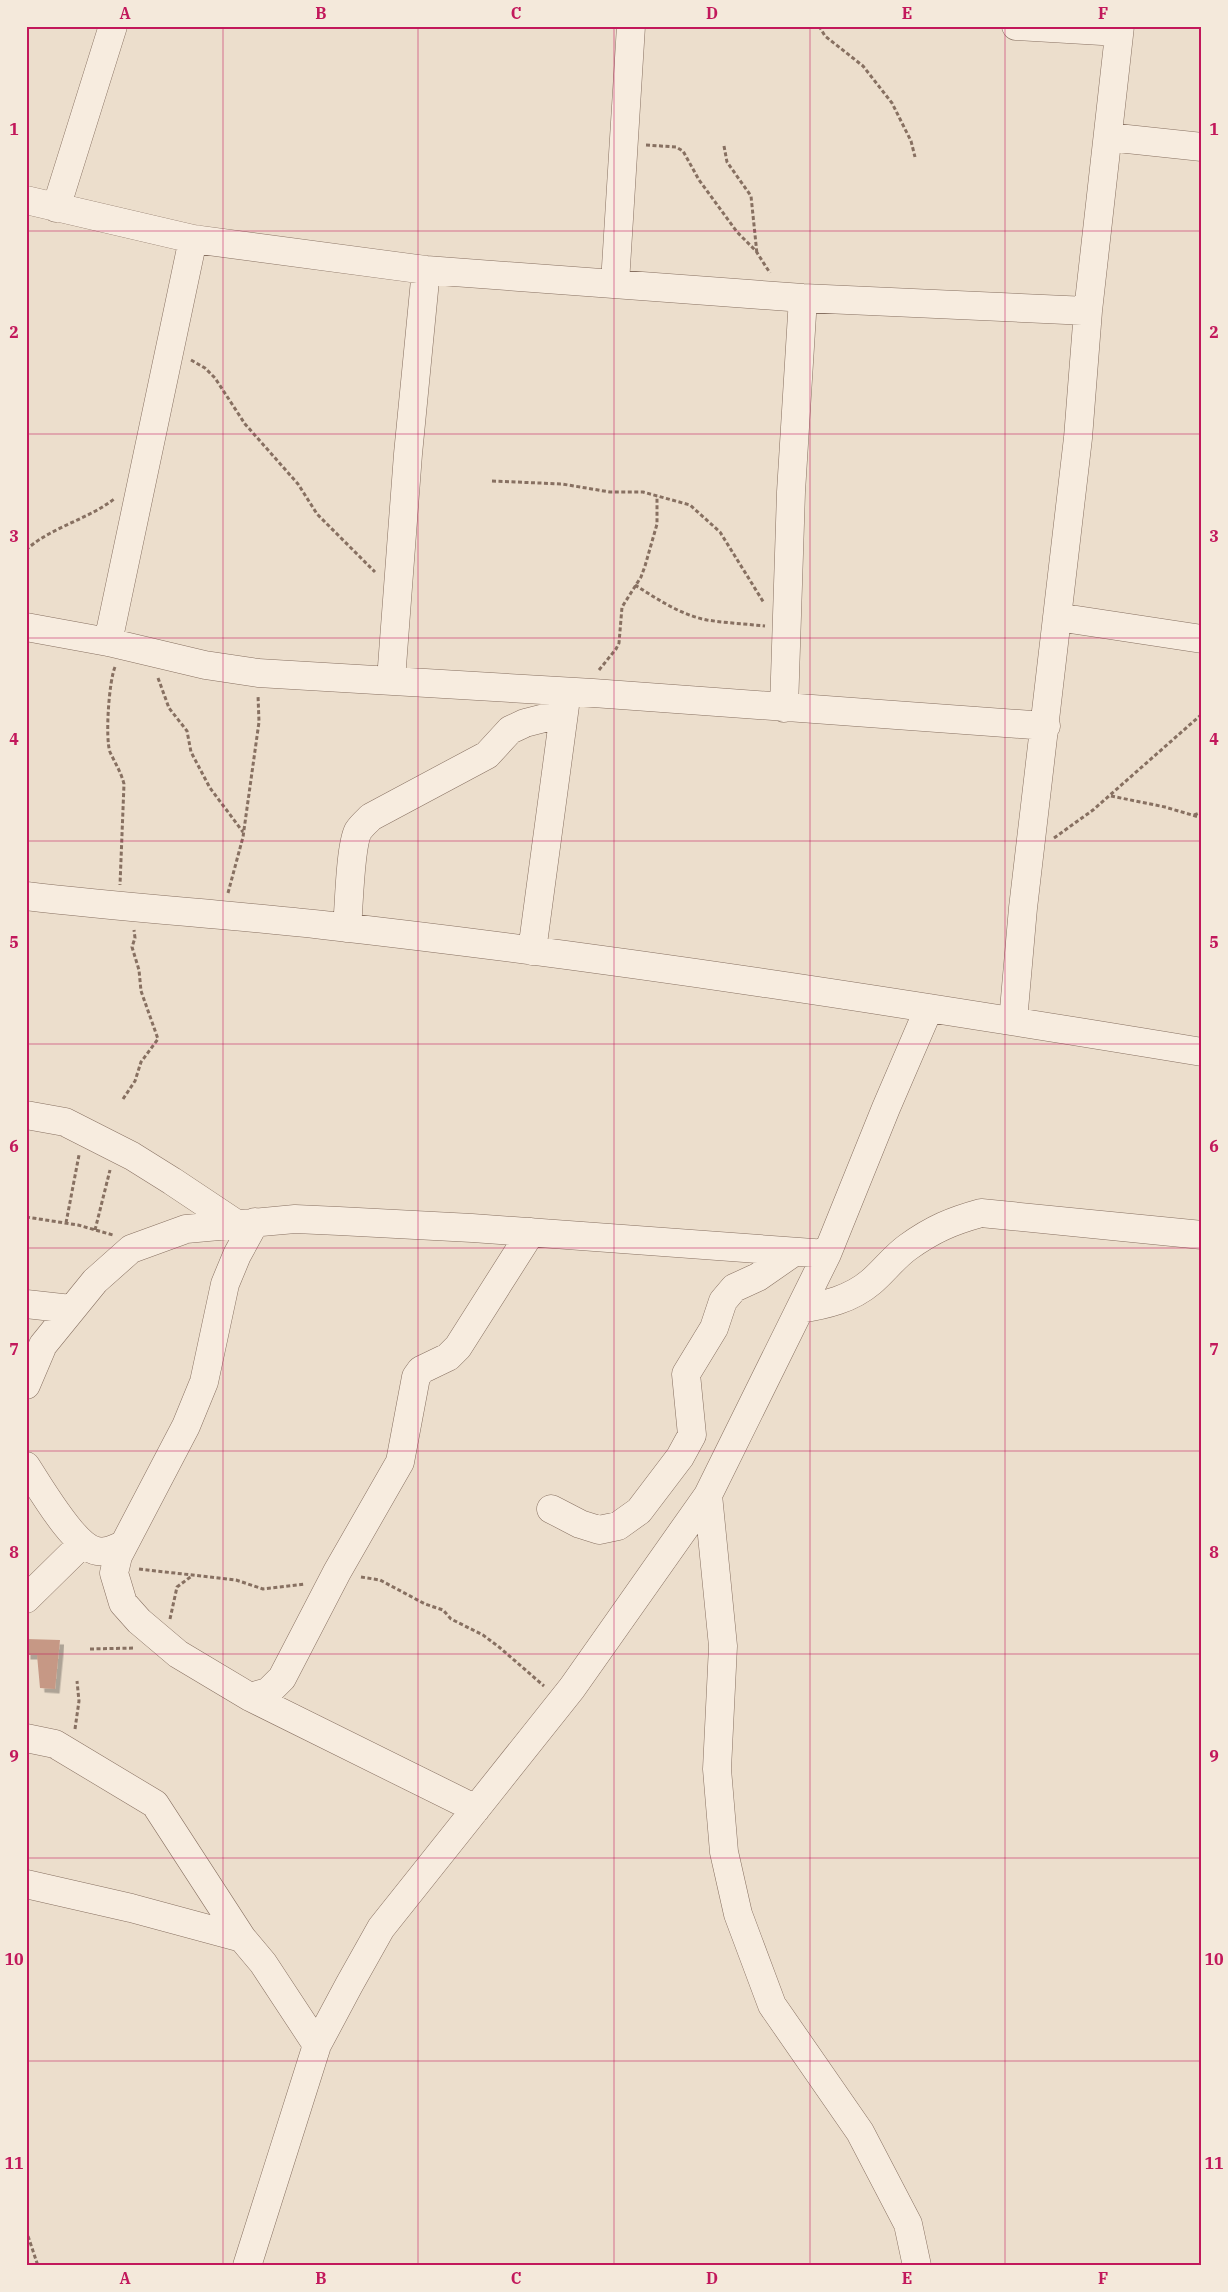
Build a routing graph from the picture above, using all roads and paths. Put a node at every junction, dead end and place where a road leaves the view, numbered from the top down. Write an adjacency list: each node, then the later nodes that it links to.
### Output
1 (112, 26): 12 (street)
2 (631, 26): 7 (street)
3 (819, 26): 10 (path)
4 (1016, 26): 5 (street)
5 (1120, 29): 6 (street)
6 (1108, 137): 9 (street); 18 (street)
7 (624, 145): 14 (path); 16 (street)
8 (724, 146): 14 (path)
9 (1202, 147)
10 (915, 157)
11 (26, 200): 12 (street)
12 (56, 208): 13 (street)
13 (192, 239): 15 (street); 19 (street)
14 (758, 254): 17 (path)
15 (426, 270): 16 (street); 25 (street)
16 (615, 283): 17 (street)
17 (792, 297): 18 (street); 35 (street)
18 (1088, 311): 27 (street)
19 (169, 353): 25 (path); 31 (street)
20 (492, 481): 22 (path)
21 (118, 494): 23 (path)
22 (657, 496): 24 (path); 26 (path)
23 (26, 550)
24 (635, 585): 28 (path); 34 (path)
25 (397, 596): 33 (street)
26 (766, 607)
27 (1056, 617): 30 (street); 37 (street)
28 (766, 626)
29 (26, 627): 31 (street)
30 (1202, 639)
31 (123, 646): 32 (street); 42 (path); 45 (path)
32 (258, 673): 33 (street); 42 (path)
33 (391, 680): 34 (street)
34 (571, 699): 35 (street); 47 (street); 48 (street)
35 (784, 708): 37 (street)
36 (1202, 714): 38 (path)
37 (1046, 726): 43 (street)
38 (1110, 796): 40 (path); 43 (path)
39 (1202, 812): 40 (path)
40 (1193, 815): 41 (path)
41 (1202, 818)
42 (243, 832): 46 (path)
43 (1030, 856): 50 (street)
44 (27, 898): 45 (street)
45 (125, 906): 46 (street); 52 (path)
46 (222, 916): 47 (street)
47 (347, 928): 48 (street)
48 (532, 951): 49 (street)
49 (929, 1008): 50 (street); 64 (street)
50 (1013, 1021): 51 (street)
51 (1202, 1052)
52 (124, 1099)
53 (26, 1115): 54 (street)
54 (86, 1133): 55 (street); 57 (path)
55 (115, 1148): 58 (street); 59 (path)
56 (26, 1217): 57 (path)
57 (66, 1223): 59 (path)
58 (245, 1223): 60 (street); 62 (street); 73 (street)
59 (95, 1230): 62 (path)
60 (531, 1232): 63 (street); 74 (street)
61 (1202, 1235): 67 (street)
62 (142, 1244): 66 (street)
63 (794, 1252): 64 (street); 71 (street)
64 (827, 1254): 67 (street)
65 (26, 1304): 66 (street)
66 (71, 1309): 68 (street)
67 (800, 1309): 70 (street)
68 (26, 1385)
69 (26, 1466): 72 (street)
70 (708, 1495): 81 (street); 93 (street)
71 (551, 1509)
72 (82, 1544): 73 (street); 76 (street)
73 (120, 1551): 75 (path); 77 (street)
74 (337, 1572): 75 (path); 80 (street); 81 (path)
75 (194, 1575): 77 (path)
76 (26, 1600)
77 (157, 1637): 78 (path); 80 (street)
78 (90, 1649)
79 (77, 1681): 83 (path)
80 (250, 1697): 84 (street)
81 (561, 1702): 84 (street)
82 (26, 1738): 83 (street)
83 (72, 1755): 86 (street)
84 (476, 1808): 87 (street)
85 (26, 1884): 86 (street)
86 (242, 1938): 87 (street)
87 (317, 2046): 92 (street)
88 (26, 2092): 89 (path)
89 (26, 2103)
90 (26, 2230): 91 (path)
91 (38, 2266)
92 (247, 2266)
93 (917, 2266)

